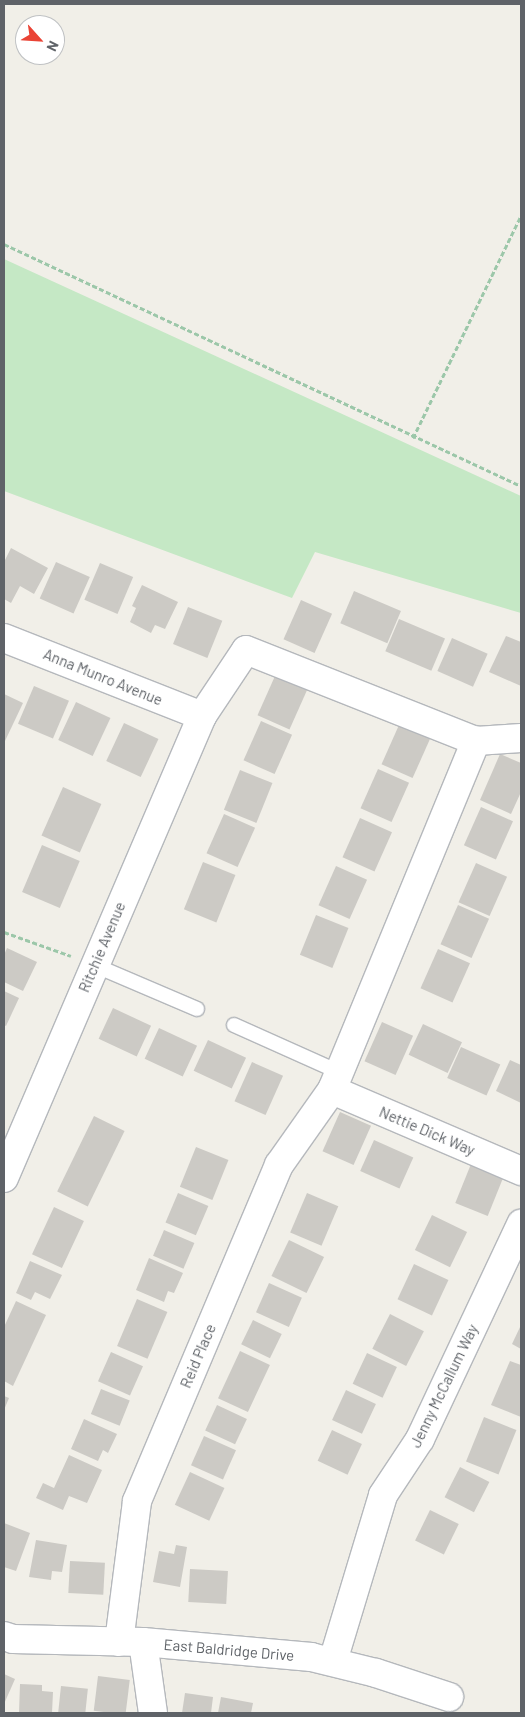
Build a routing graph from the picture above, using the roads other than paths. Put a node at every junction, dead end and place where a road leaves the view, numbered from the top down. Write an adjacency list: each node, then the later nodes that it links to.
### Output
1 (4, 638): 2 (street, Anna Munro Avenue)
2 (202, 716): 4 (street, Ritchie Avenue); 5 (street, Ritchie Avenue)
3 (521, 738): 4 (street)
4 (476, 741): 8 (street, Reid Place)
5 (94, 965): 6 (lane); 10 (street, Ritchie Avenue)
6 (197, 1009)
7 (234, 1025): 8 (lane)
8 (336, 1081): 9 (street, Nettie Dick Way); 13 (street, Reid Place)
9 (521, 1171)
10 (4, 1178)
11 (521, 1224): 14 (street, Jenny McCallum Way)
12 (4, 1636): 13 (street, East Baldridge Drive)
13 (131, 1642): 14 (street, East Baldridge Drive); 16 (street, Reid Place)
14 (333, 1661): 15 (street, East Baldridge Drive)
15 (449, 1697)
16 (153, 1713)

